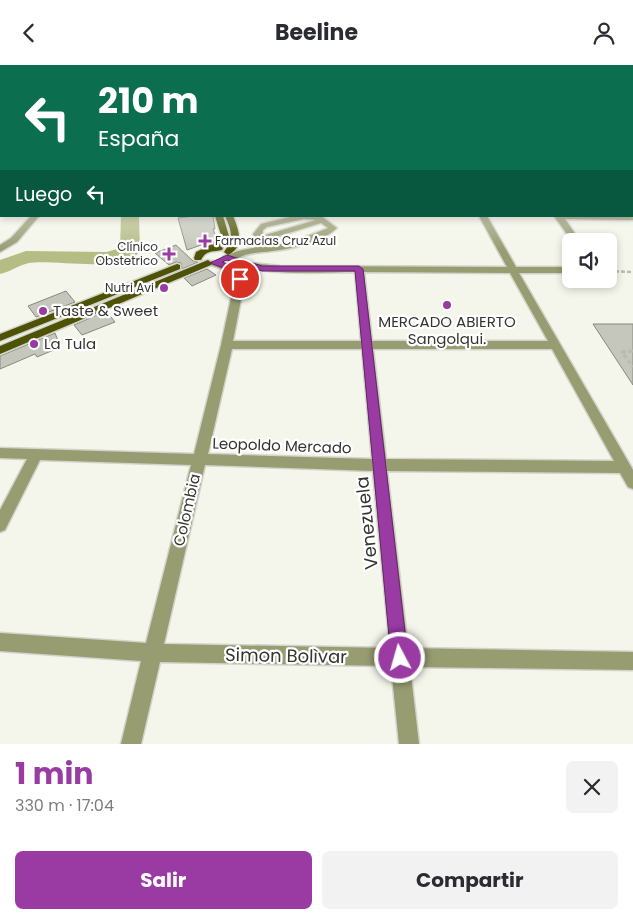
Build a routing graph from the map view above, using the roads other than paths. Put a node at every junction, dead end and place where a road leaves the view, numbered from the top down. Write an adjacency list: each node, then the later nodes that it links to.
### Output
1 (34, 217): 10 (street)
2 (219, 217): 8 (main road)
3 (230, 217): 11 (main road)
4 (484, 217): 13 (street)
5 (560, 217): 6 (street); 7 (street)
6 (633, 218)
7 (571, 233)
8 (213, 247): 11 (main road); 11 (main road)
9 (262, 248): 9 (street); 11 (street)
10 (0, 249)
11 (218, 259): 12 (street); 15 (main road); 16 (street, Colombia); 19 (main road)
12 (359, 269): 13 (street); 17 (street, Venezuela)
13 (512, 270): 14 (street); 18 (street)
14 (562, 271)
15 (0, 338)
16 (227, 345): 17 (street); 22 (street, Colombia)
17 (367, 345): 18 (street); 23 (street, Venezuela)
18 (554, 345): 24 (street)
19 (0, 350)
20 (0, 453): 21 (street, Leopoldo Mercado)
21 (36, 455): 22 (street, Leopoldo Mercado); 26 (street)
22 (199, 460): 23 (street, Leopoldo Mercado); 28 (street, Colombia)
23 (379, 465): 24 (street, Leopoldo Mercado); 29 (street, Venezuela)
24 (624, 467): 25 (street)
25 (633, 483)
26 (0, 525)
27 (0, 642): 28 (street, Simon Bolìvar)
28 (153, 653): 29 (street, Simon Bolìvar); 31 (street, Colombia)
29 (400, 658): 30 (street, Simon Bolìvar); 32 (street, Venezuela)
30 (633, 661)
31 (131, 744)
32 (408, 744)

